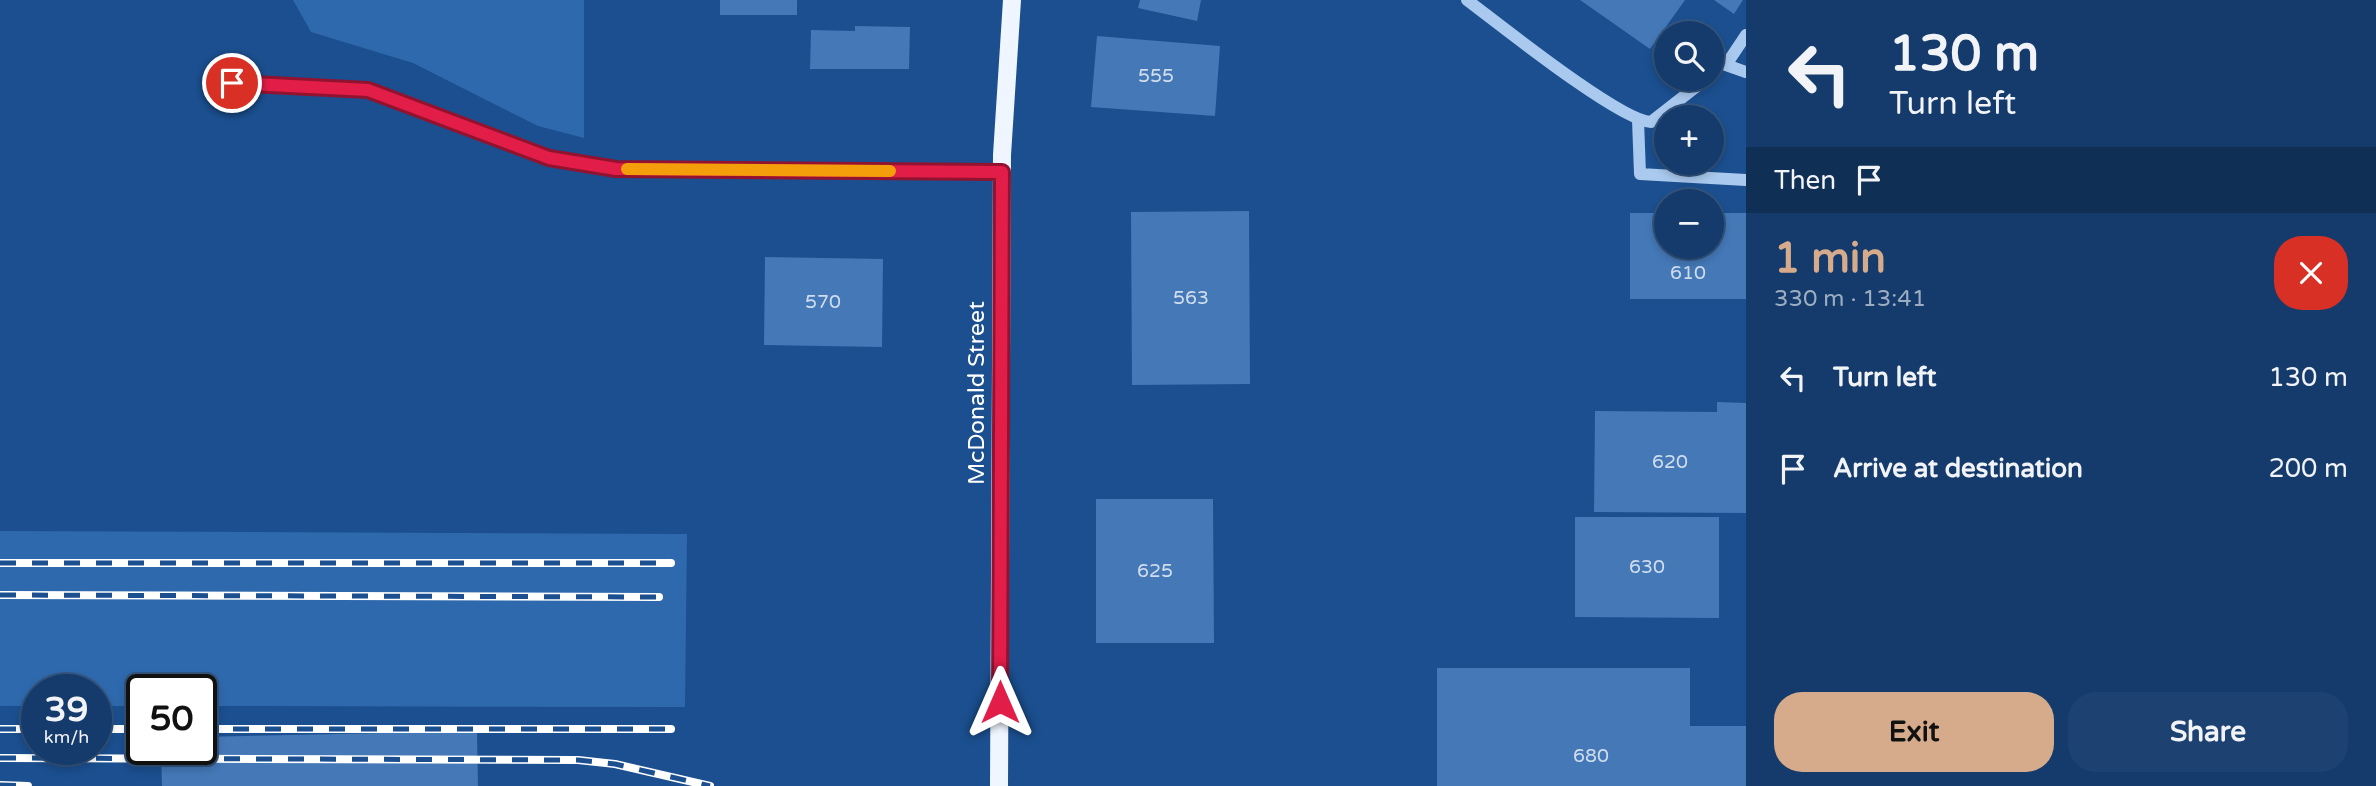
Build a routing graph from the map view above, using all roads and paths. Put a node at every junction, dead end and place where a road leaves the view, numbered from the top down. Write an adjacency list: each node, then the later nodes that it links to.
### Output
1 (1012, 0): 9 (main road, McDonald Street)
2 (1466, 0): 8 (lane)
3 (1746, 35): 4 (lane)
4 (1726, 65): 5 (lane)
5 (1746, 72)
6 (232, 83): 9 (lane)
7 (1691, 91): 8 (lane)
8 (1638, 120): 10 (lane)
9 (1002, 172): 11 (main road, McDonald Street)
10 (1746, 180)
11 (999, 786)

